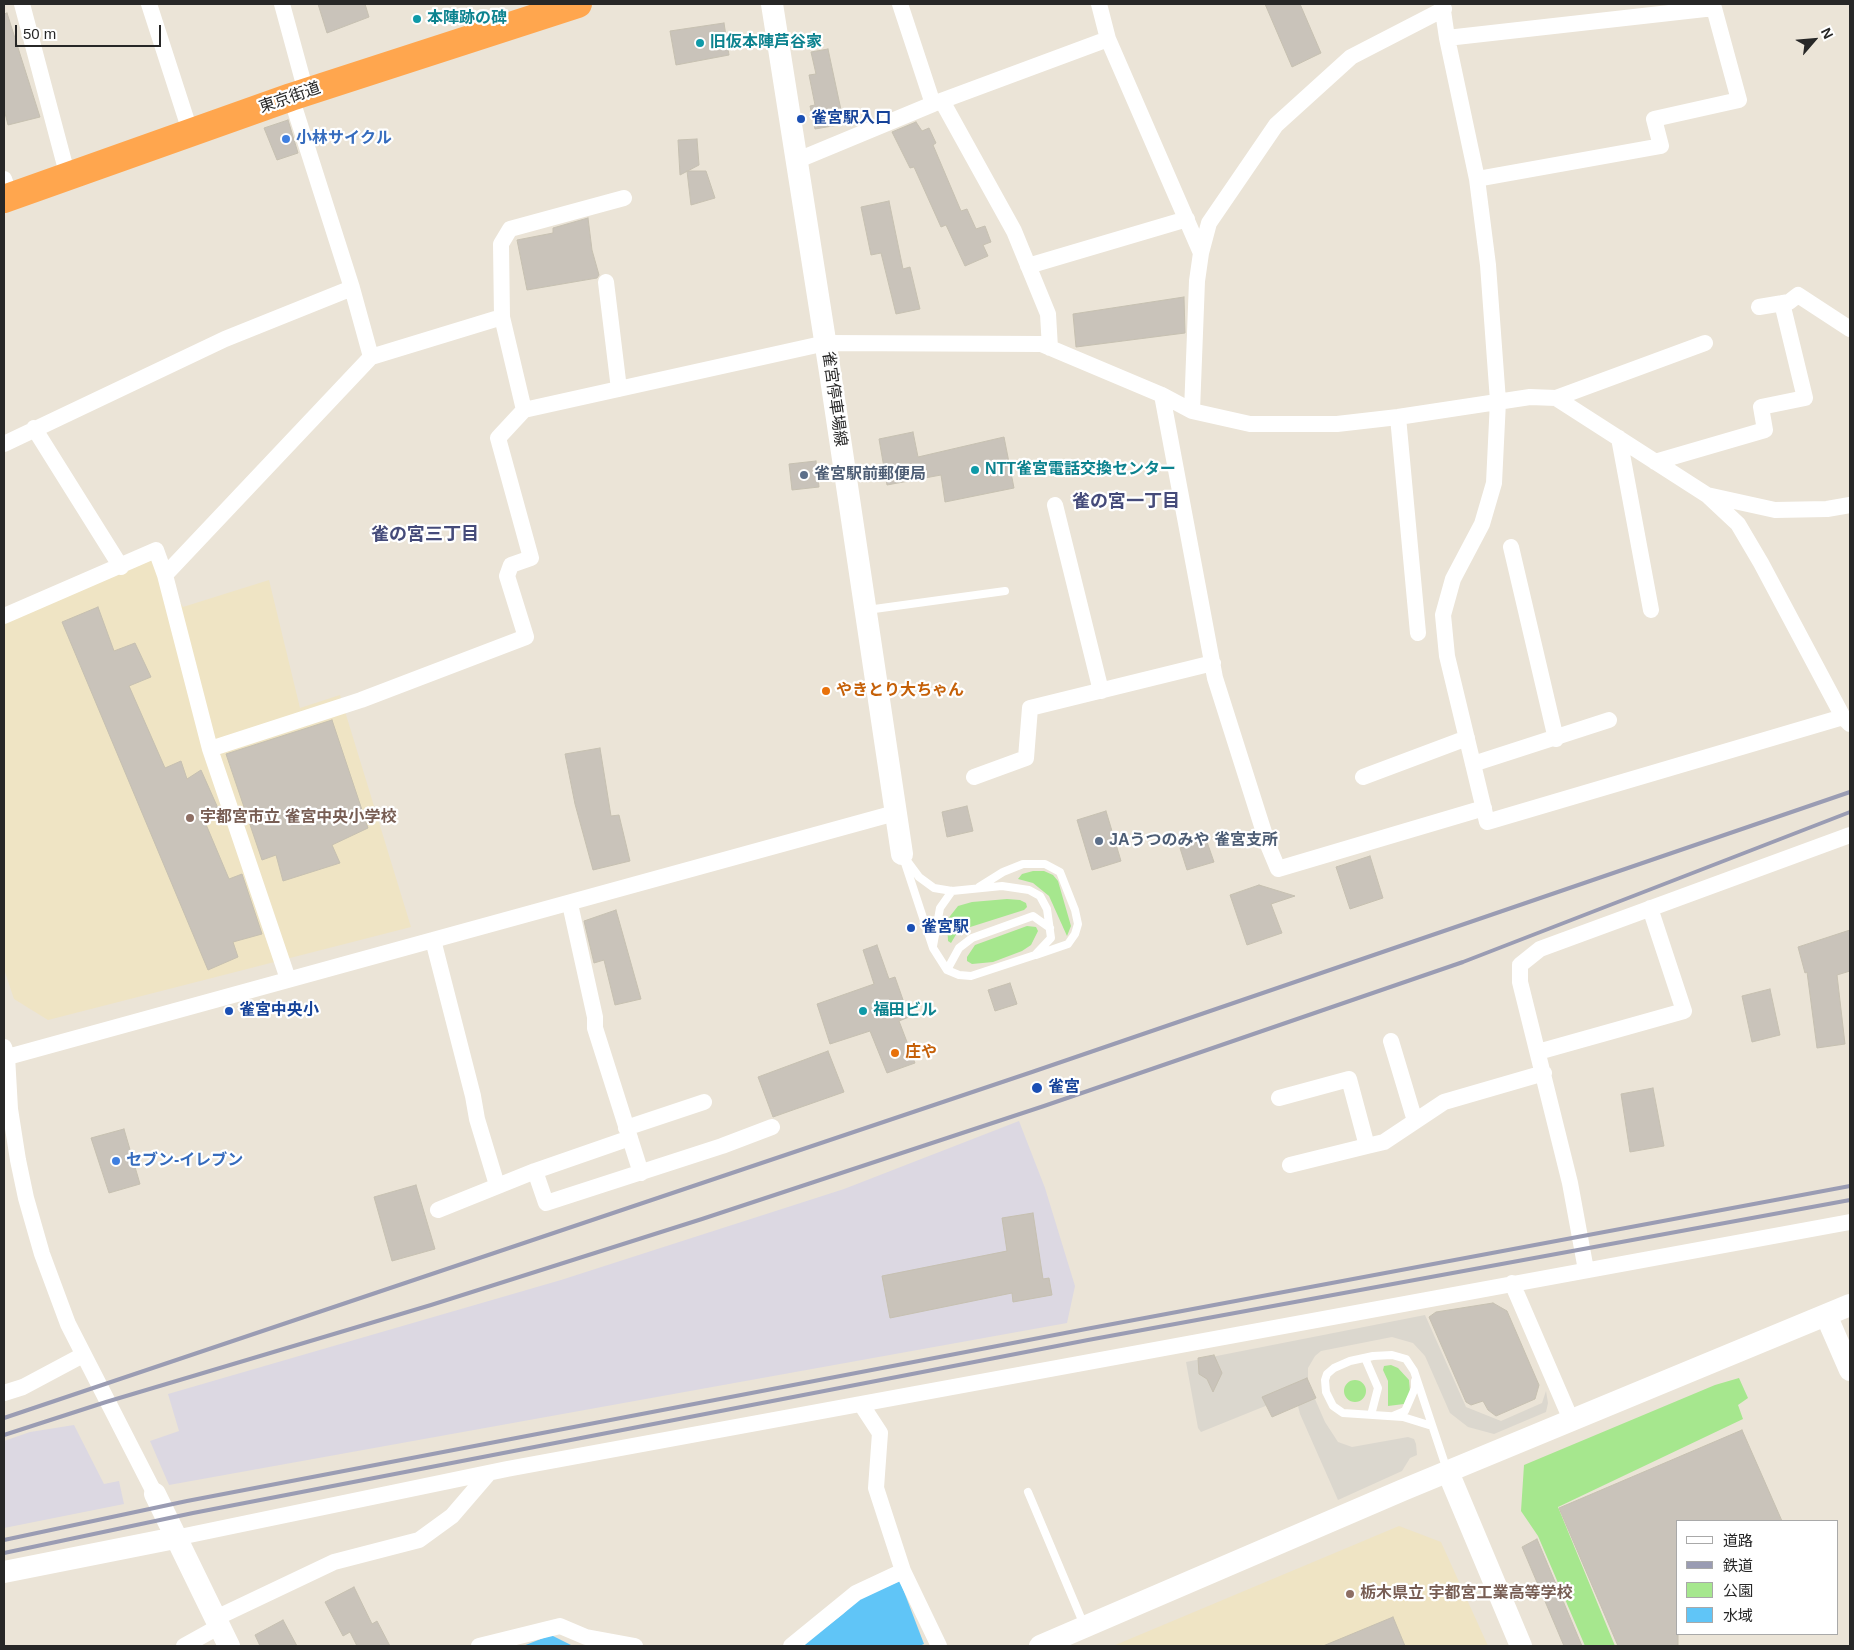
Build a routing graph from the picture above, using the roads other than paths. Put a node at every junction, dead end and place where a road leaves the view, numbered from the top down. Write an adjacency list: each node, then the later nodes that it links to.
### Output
1 (22, 4): 15 (street)
2 (149, 4): 13 (street)
3 (282, 4): 11 (street)
4 (578, 4): 11 (highway, 東京街道)
5 (772, 4): 14 (street, 雀宮停車場線)
6 (900, 4): 12 (street)
7 (1099, 4): 10 (street)
8 (1443, 6): 9 (street); 20 (street)
9 (1447, 38): 16 (street); 16 (street)
10 (1108, 39): 12 (street); 19 (street)
11 (298, 94): 13 (highway, 東京街道); 23 (street)
12 (937, 103): 14 (street); 21 (street)
13 (191, 134): 15 (highway, 東京街道)
14 (798, 160): 28 (street, 雀宮停車場線)
15 (68, 177): 17 (highway, 東京街道)
16 (1477, 179): 35 (street)
17 (6, 191)
18 (624, 198): 26 (street)
19 (1187, 220): 20 (street); 21 (street)
20 (1201, 253): 37 (street)
21 (1028, 266): 30 (street)
22 (606, 282): 32 (street)
23 (352, 288): 31 (street); 39 (street)
24 (1782, 303): 25 (street); 27 (street); 42 (street)
25 (1759, 307)
26 (502, 317): 31 (street); 36 (street)
27 (1850, 330)
28 (826, 343): 30 (street); 32 (street); 50 (street, 雀宮停車場線)
29 (1705, 343): 34 (street)
30 (1050, 348): 33 (street)
31 (371, 357): 48 (street)
32 (619, 388): 36 (street)
33 (1162, 395): 37 (street); 54 (street)
34 (1556, 398): 35 (street); 40 (street)
35 (1498, 401): 38 (street); 58 (street)
36 (524, 410): 60 (street)
37 (1192, 411): 38 (street)
38 (1398, 417): 53 (street)
39 (34, 428): 41 (street); 47 (street)
40 (1619, 438): 42 (street); 51 (street)
41 (4, 444)
42 (1656, 462): 43 (street)
43 (1708, 495): 45 (street); 57 (street)
44 (1055, 505): 55 (street)
45 (1850, 505)
46 (1511, 547): 59 (street)
47 (121, 567): 48 (street); 52 (street)
48 (165, 575): 60 (street)
49 (1005, 591): 50 (lane)
50 (865, 610): 65 (street, 雀宮停車場線)
51 (1652, 610)
52 (4, 616)
53 (1418, 633)
54 (1212, 663): 55 (street); 64 (street)
55 (1101, 690): 62 (street)
56 (1609, 720): 59 (street)
57 (1847, 720): 64 (street)
58 (1467, 738): 61 (street); 63 (street)
59 (1556, 739): 61 (street)
60 (210, 749): 77 (street)
61 (1473, 764): 64 (street)
62 (974, 777)
63 (1363, 777)
64 (1484, 808)
65 (896, 814): 67 (street, 雀宮停車場線); 70 (street)
66 (1850, 835): 71 (street)
67 (902, 854): 69 (lane); 74 (lane)
68 (977, 888): 69 (lane); 72 (lane); 75 (lane)
69 (952, 891): 74 (lane)
70 (570, 904): 73 (street); 86 (street)
71 (1650, 908): 79 (street); 79 (street)
72 (1050, 928): 75 (lane); 76 (lane)
73 (433, 940): 77 (street); 91 (street)
74 (933, 948): 76 (lane)
75 (1035, 955): 76 (lane)
76 (947, 970)
77 (288, 979): 80 (street)
78 (1392, 1041): 84 (street)
79 (1538, 1052): 81 (street)
80 (5, 1054): 99 (street)
81 (1544, 1073): 84 (street); 94 (street)
82 (1279, 1098): 87 (street)
83 (704, 1102): 86 (street)
84 (1415, 1121): 87 (street)
85 (772, 1127): 90 (street)
86 (628, 1133): 89 (street); 90 (street)
87 (1367, 1146): 88 (street)
88 (1290, 1165)
89 (535, 1171): 90 (street); 91 (street)
90 (641, 1173)
91 (497, 1185): 92 (street)
92 (438, 1210)
93 (1850, 1222): 94 (street)
94 (1586, 1270): 95 (street)
95 (1512, 1283): 104 (street); 107 (street)
96 (1850, 1305): 97 (street)
97 (1826, 1315): 98 (street); 107 (street)
98 (1844, 1339): 101 (street)
99 (84, 1355): 103 (street); 112 (street)
100 (1365, 1358): 102 (lane); 105 (lane); 105 (lane)
101 (1850, 1370)
102 (1414, 1371): 106 (lane); 108 (lane)
103 (4, 1393)
104 (860, 1404): 110 (street); 114 (street)
105 (1371, 1415): 106 (lane)
106 (1392, 1416): 108 (lane)
107 (1572, 1422): 109 (street)
108 (1432, 1426): 109 (lane)
109 (1448, 1472): 117 (street); 125 (street)
110 (489, 1473): 113 (street); 116 (street)
111 (1028, 1492): 117 (lane)
112 (155, 1494): 113 (street)
113 (175, 1538): 115 (street); 116 (street)
114 (903, 1571): 122 (street); 123 (street)
115 (4, 1572)
116 (218, 1622): 118 (street); 119 (street)
117 (1085, 1627): 124 (street)
118 (184, 1646)
119 (229, 1646)
120 (479, 1646): 121 (street)
121 (635, 1646)
122 (791, 1646)
123 (939, 1646)
124 (1040, 1646)
125 (1522, 1646)

